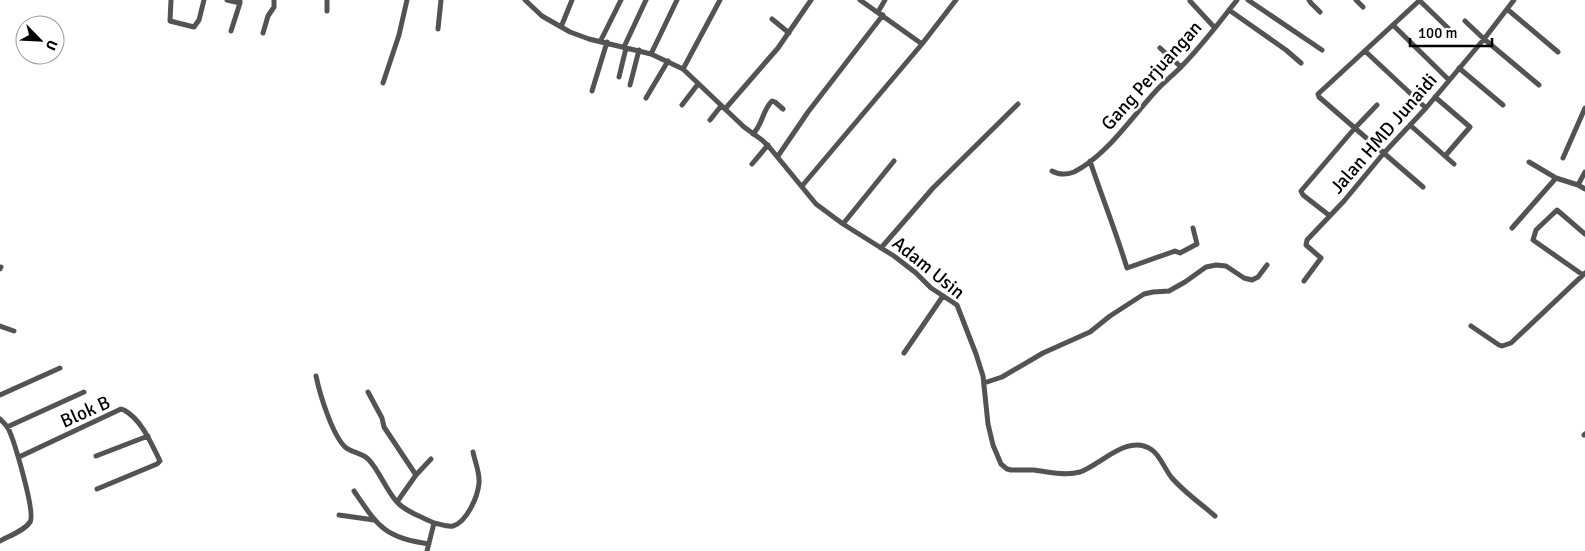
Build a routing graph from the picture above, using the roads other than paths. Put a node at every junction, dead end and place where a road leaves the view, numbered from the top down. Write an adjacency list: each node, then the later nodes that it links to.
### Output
1 (171, 0): 2 (street)
2 (204, 0)
3 (227, 0): 25 (street)
4 (274, 0): 42 (street)
5 (327, 0): 31 (street)
6 (407, 0): 61 (street)
7 (441, 0): 40 (street)
8 (525, 0): 27 (street, Adam Usin)
9 (533, 0): 27 (street)
10 (572, 0): 37 (street)
11 (621, 0): 45 (street)
12 (646, 0): 47 (street)
13 (676, 0): 53 (street)
14 (720, 0): 58 (street)
15 (811, 0): 43 (street)
16 (860, 0): 33 (street)
17 (884, 0): 33 (street)
18 (956, 0): 46 (street)
19 (1237, 0): 30 (street, Gang Perjuangan)
20 (1248, 0): 50 (street)
21 (1309, 0): 32 (street)
22 (1356, 0): 28 (street)
23 (1420, 0): 36 (street); 39 (street)
24 (1514, 0): 29 (street, Jalan HMD Junaidi)
25 (240, 1): 41 (street)
26 (1190, 1): 38 (street)
27 (531, 6): 37 (street, Adam Usin)
28 (1363, 7)
29 (1507, 9): 44 (street, Jalan HMD Junaidi); 52 (street)
30 (1229, 10): 38 (street, Gang Perjuangan); 55 (street)
31 (327, 11)
32 (1320, 12)
33 (880, 13): 46 (street); 82 (street)
34 (772, 19): 43 (street)
35 (1465, 21): 44 (street)
36 (1393, 25): 51 (street); 60 (street)
37 (561, 27): 45 (street, Adam Usin)
38 (1216, 28): 56 (street, Gang Perjuangan)
39 (1448, 28)
40 (438, 29)
41 (231, 31)
42 (263, 33)
43 (789, 33): 72 (street)
44 (1484, 39): 57 (street, Jalan HMD Junaidi); 64 (street)
45 (604, 41): 47 (street, Adam Usin); 65 (street)
46 (922, 44): 93 (street)
47 (625, 47): 49 (street, Adam Usin); 59 (street)
48 (1160, 48): 56 (street)
49 (639, 50): 53 (street, Adam Usin); 63 (street)
50 (1322, 50)
51 (1365, 51): 73 (street); 78 (street)
52 (1558, 52)
53 (652, 54): 54 (street, Adam Usin)
54 (668, 61): 58 (street, Adam Usin); 67 (street)
55 (1301, 63)
56 (1181, 67): 86 (street, Gang Perjuangan)
57 (1459, 68): 60 (street, Jalan HMD Junaidi); 71 (street)
58 (683, 69): 62 (street, Adam Usin)
59 (619, 77)
60 (1449, 80): 66 (street, Jalan HMD Junaidi)
61 (383, 83)
62 (698, 84): 69 (street); 72 (street, Adam Usin)
63 (630, 85)
64 (1539, 85)
65 (592, 91)
66 (1435, 96): 73 (street, Jalan HMD Junaidi); 83 (street)
67 (646, 98)
68 (1018, 104): 101 (street)
69 (682, 105)
70 (1377, 105): 78 (street)
71 (1503, 105)
72 (723, 107): 76 (street); 79 (street, Adam Usin)
73 (1426, 108): 77 (street, Jalan HMD Junaidi)
74 (1585, 108): 84 (street)
75 (783, 109): 79 (street)
76 (710, 120)
77 (1410, 124): 81 (street, Jalan HMD Junaidi); 83 (street)
78 (1354, 129): 81 (street); 96 (street)
79 (753, 134): 80 (street, Adam Usin)
80 (768, 146): 82 (street, Adam Usin); 88 (street)
81 (1383, 154): 94 (street); 96 (street, Jalan HMD Junaidi)
82 (778, 156): 93 (street, Adam Usin)
83 (1445, 156): 89 (street)
84 (1564, 158)
85 (894, 161): 97 (street)
86 (1090, 161): 90 (street, Gang Perjuangan); 98 (street)
87 (1529, 162): 92 (street)
88 (752, 164)
89 (1454, 164)
90 (1052, 171)
91 (1585, 172): 95 (street)
92 (1556, 178): 95 (street); 99 (street)
93 (802, 186): 97 (street, Adam Usin)
94 (1423, 187)
95 (1583, 187)
96 (1330, 216): 104 (street, Jalan HMD Junaidi)
97 (843, 224): 101 (street, Adam Usin)
98 (1193, 228)
99 (1512, 228)
100 (1585, 234): 103 (street)
101 (881, 248): 105 (street, Adam Usin)
102 (1267, 265): 112 (street)
103 (1584, 274): 107 (street)
104 (1304, 281)
105 (943, 296): 109 (street); 112 (street, Adam Usin)
106 (0, 326): 108 (street)
107 (1472, 326)
108 (14, 332)
109 (904, 353)
110 (60, 368): 115 (street)
111 (316, 376): 126 (street)
112 (984, 384): 128 (street, Adam Usin)
113 (84, 392): 117 (street)
114 (368, 392): 123 (street)
115 (0, 395)
116 (0, 419): 117 (street)
117 (7, 427): 121 (street)
118 (148, 436): 120 (street); 121 (street, Blok B); 124 (street, Blok B)
119 (473, 452): 130 (street)
120 (96, 456)
121 (19, 457): 131 (street)
122 (431, 459): 123 (street)
123 (416, 475): 126 (street)
124 (97, 489)
125 (354, 491): 129 (street)
126 (397, 502): 130 (street)
127 (339, 515): 129 (street)
128 (1215, 516)
129 (374, 520): 132 (street)
130 (434, 523): 132 (street)
131 (0, 541)
132 (429, 544): 133 (street)
133 (427, 551)

